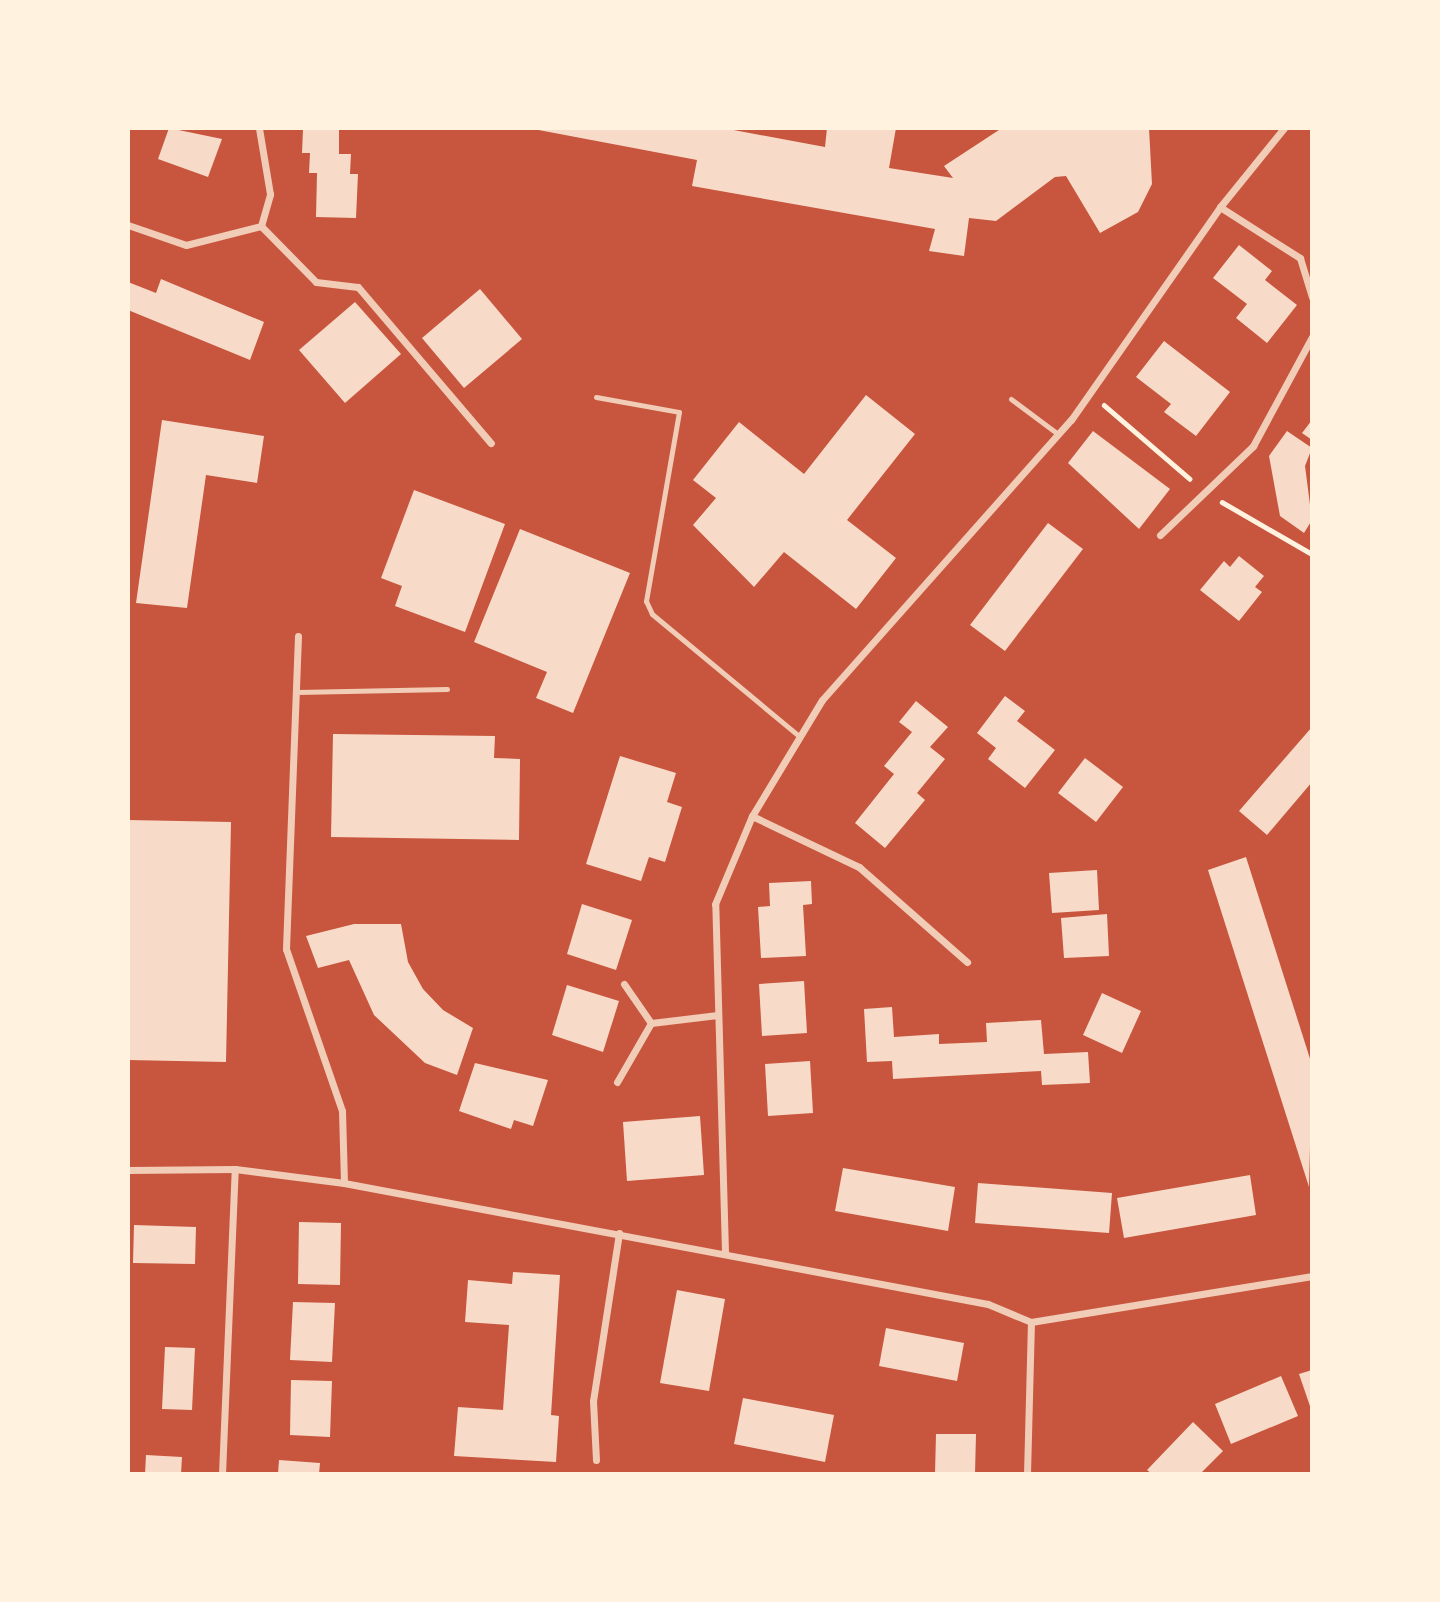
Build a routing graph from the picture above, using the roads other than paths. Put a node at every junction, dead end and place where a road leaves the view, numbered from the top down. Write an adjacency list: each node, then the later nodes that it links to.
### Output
1 (259, 128): 5 (street)
2 (1283, 128): 3 (street)
3 (1220, 207): 6 (street); 11 (street)
4 (128, 225): 5 (street)
5 (261, 226): 12 (street)
6 (1310, 284): 7 (street)
7 (1312, 298)
8 (1312, 337): 13 (street)
9 (597, 397): 17 (lane)
10 (1011, 399): 11 (lane)
11 (1058, 434): 17 (street)
12 (491, 443)
13 (1160, 536)
14 (298, 636): 16 (street)
15 (447, 690): 16 (lane)
16 (297, 692): 26 (street)
17 (800, 737): 18 (street)
18 (752, 816): 19 (street); 21 (street)
19 (967, 962)
20 (624, 984): 22 (street)
21 (718, 1015): 22 (street); 28 (street)
22 (651, 1023): 23 (street)
23 (617, 1082)
24 (235, 1169): 25 (street); 26 (street); 32 (street)
25 (128, 1170)
26 (344, 1183): 27 (street)
27 (619, 1233): 28 (street); 31 (street)
28 (725, 1252): 30 (street)
29 (1312, 1276): 30 (street)
30 (1031, 1322): 33 (street)
31 (596, 1460)
32 (222, 1474)
33 (1027, 1474)

